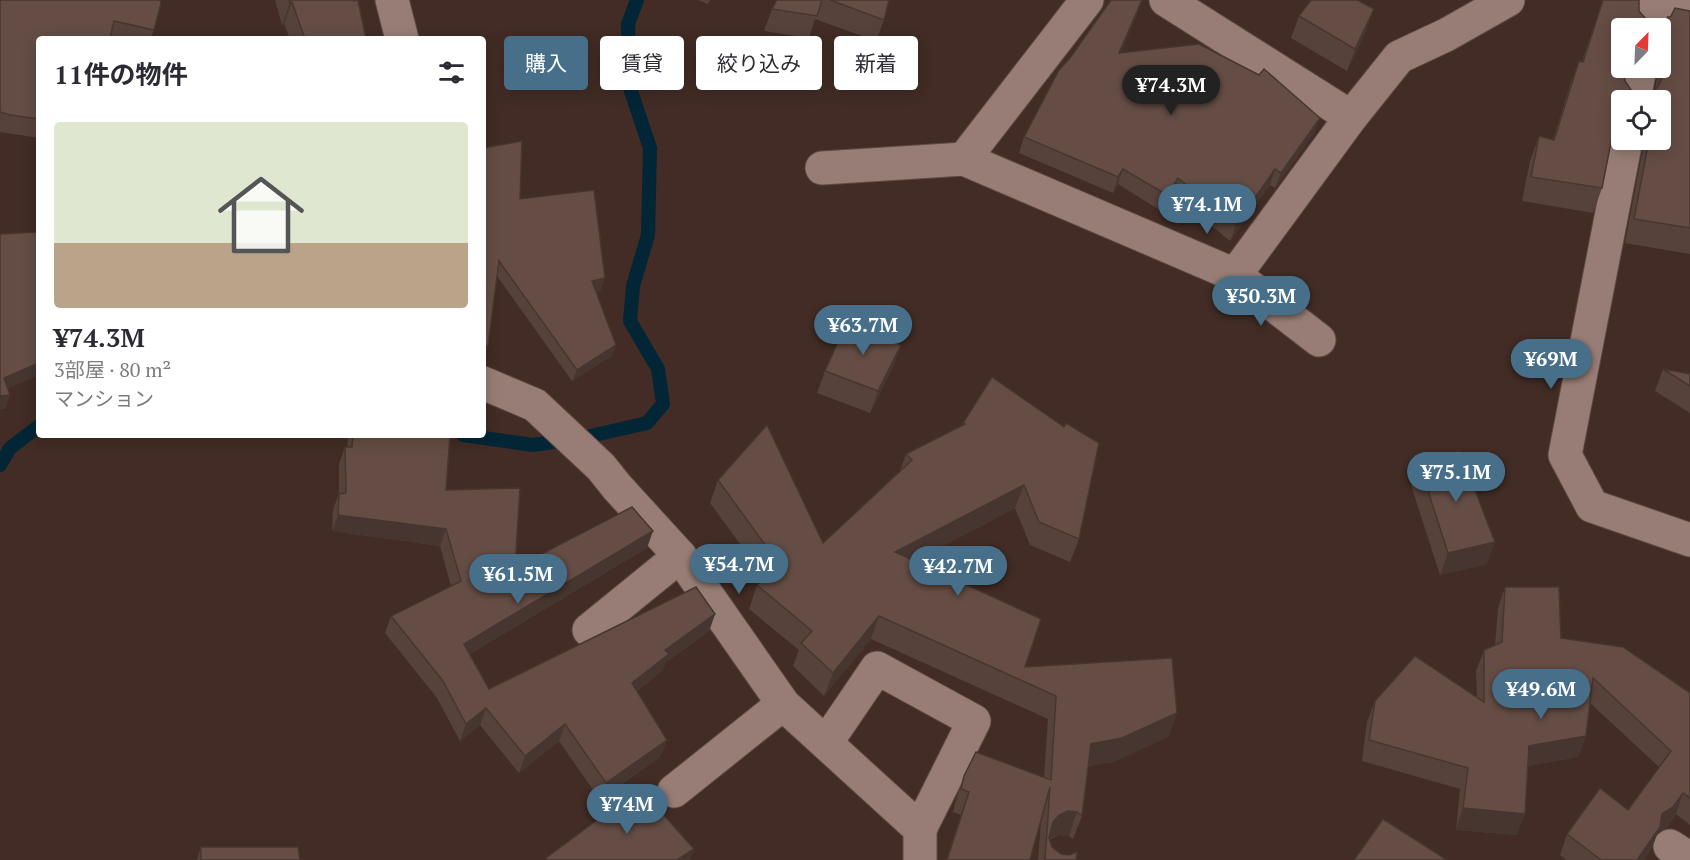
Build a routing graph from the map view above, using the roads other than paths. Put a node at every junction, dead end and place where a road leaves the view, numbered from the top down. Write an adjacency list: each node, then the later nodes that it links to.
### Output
1 (392, 0): 9 (street)
2 (1087, 0): 12 (street)
3 (1166, 0): 10 (street)
4 (1508, 0): 10 (street)
5 (1653, 0): 8 (street)
6 (1672, 0): 7 (street)
7 (1690, 2)
8 (1650, 18)
9 (401, 36)
10 (1351, 117): 14 (street)
11 (1624, 150): 17 (street)
12 (964, 159): 13 (street); 14 (street)
13 (822, 168)
14 (1235, 275): 15 (street)
15 (1319, 340)
16 (486, 384): 18 (street)
17 (1690, 540)
18 (680, 556): 19 (street); 20 (street)
19 (589, 630)
20 (783, 704): 21 (street); 22 (street)
21 (826, 743): 23 (street); 23 (street)
22 (675, 791)
23 (920, 844)

